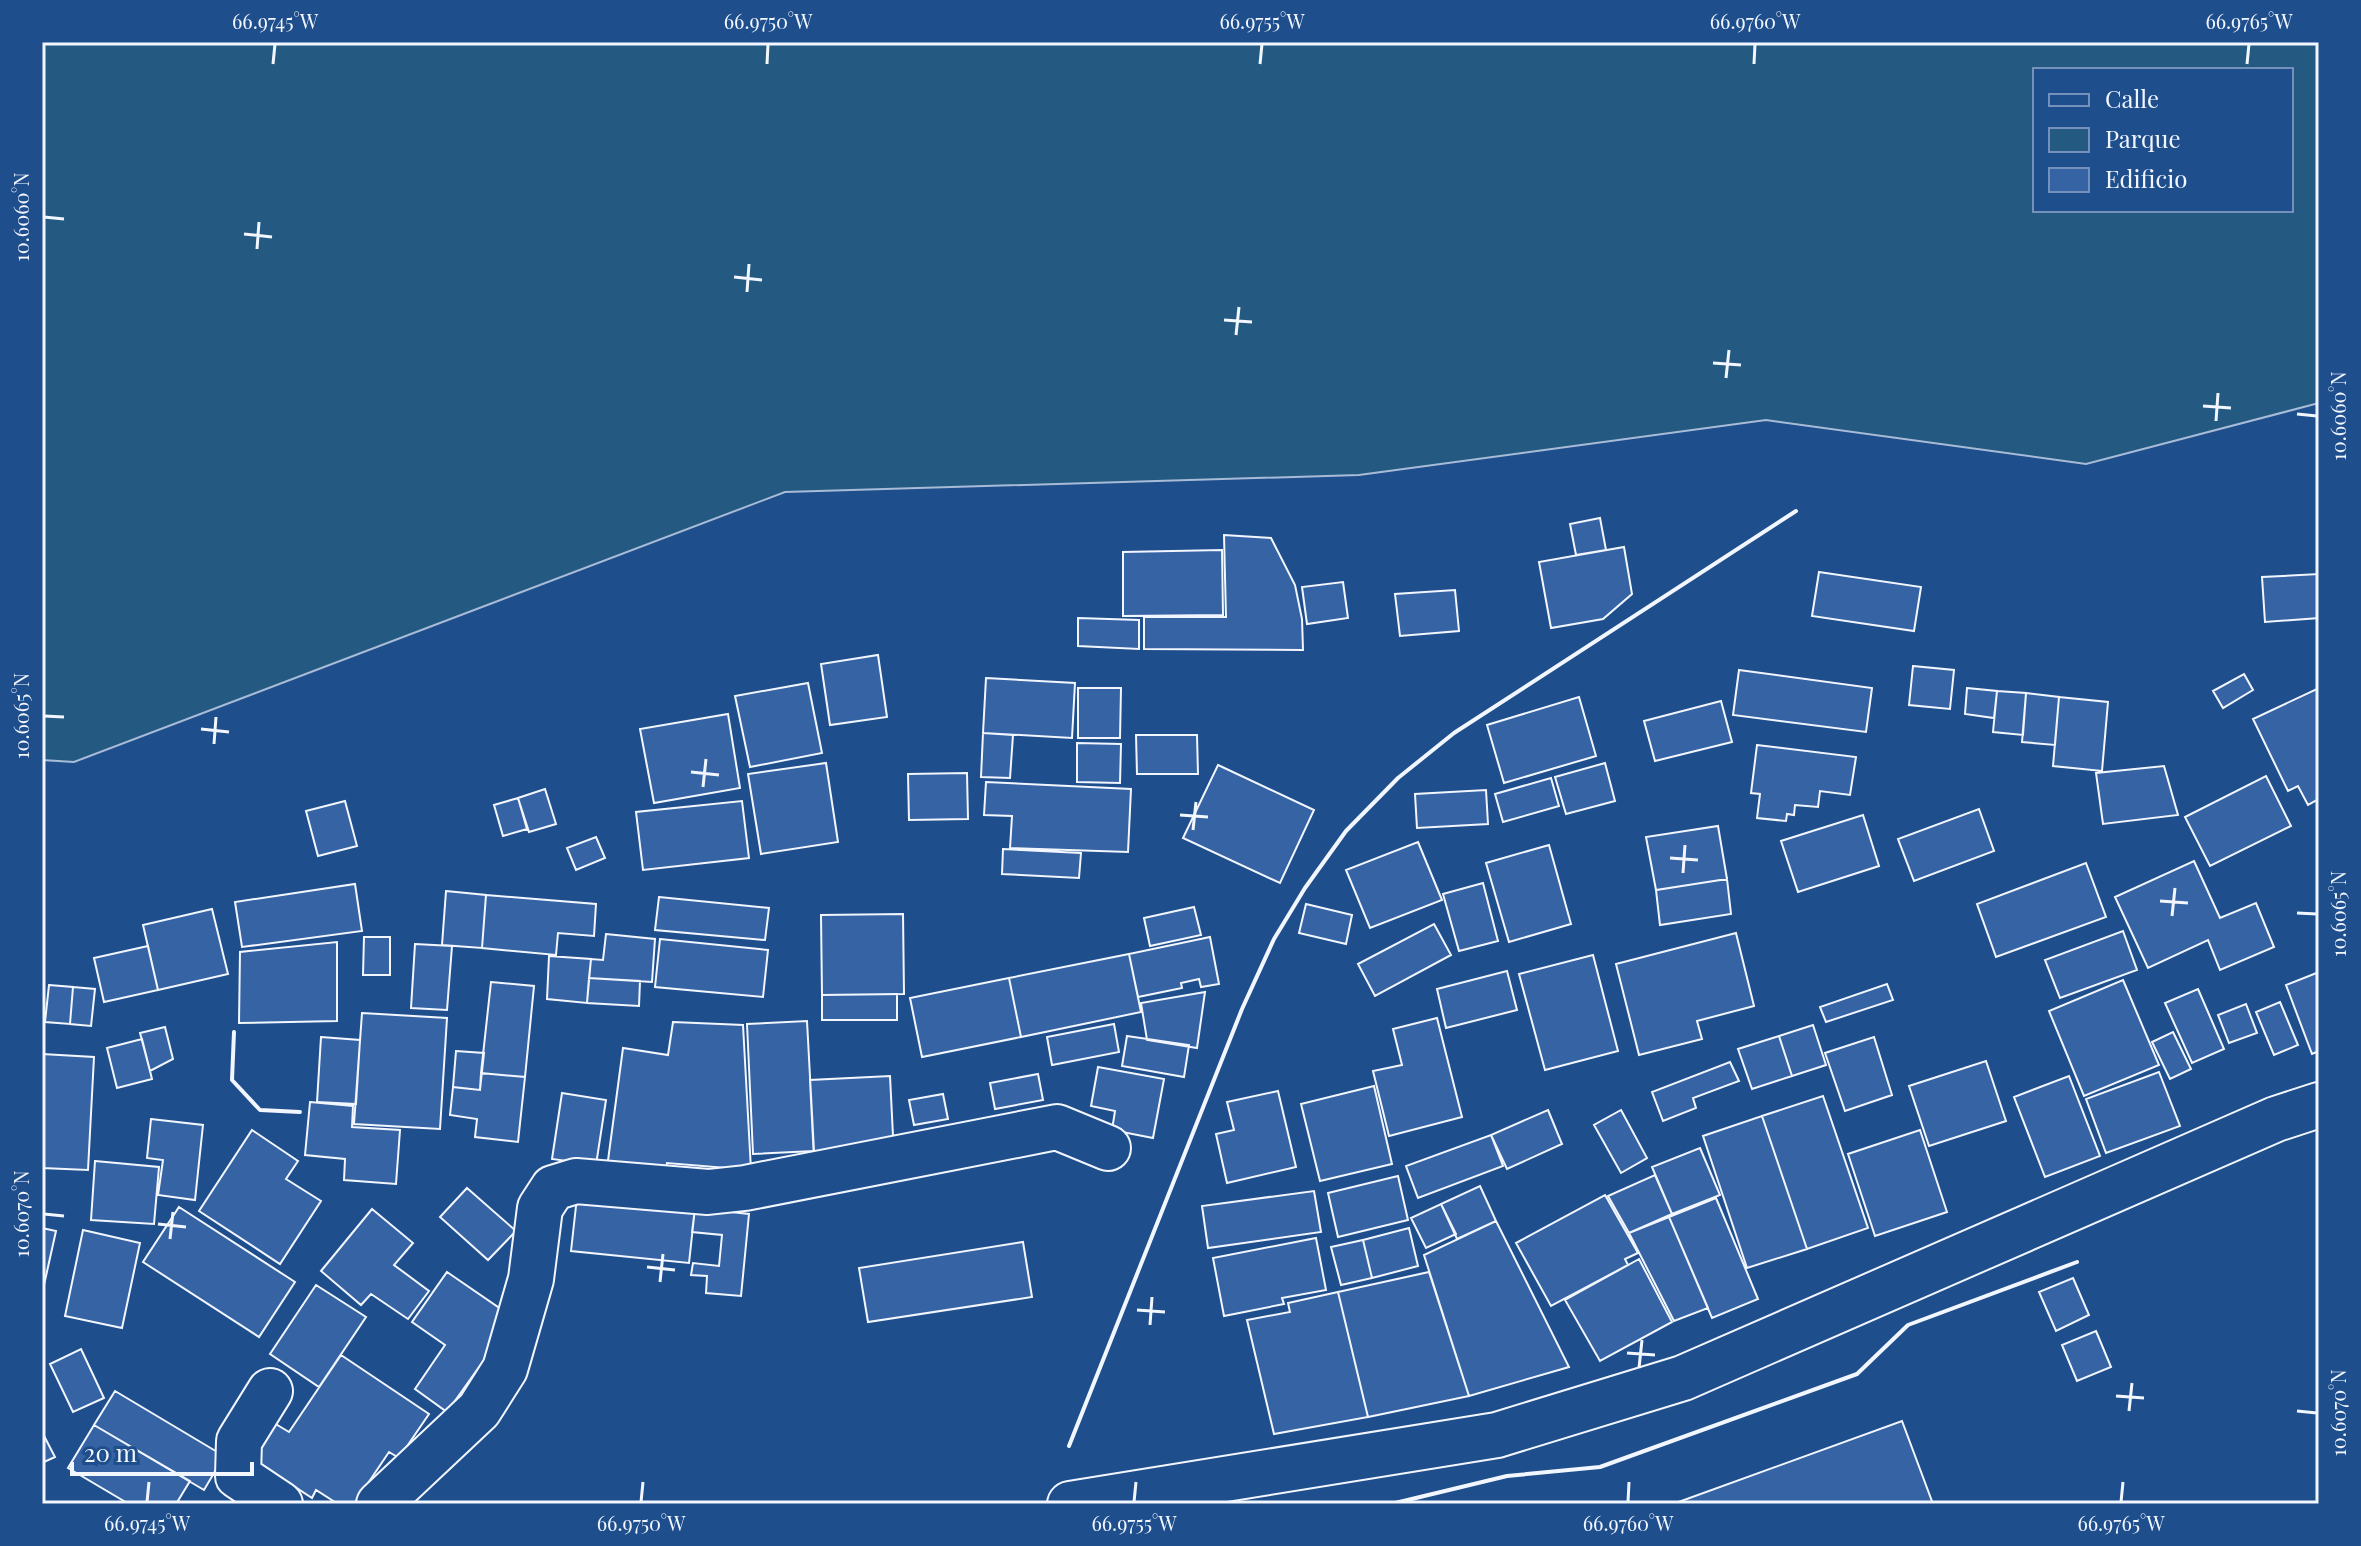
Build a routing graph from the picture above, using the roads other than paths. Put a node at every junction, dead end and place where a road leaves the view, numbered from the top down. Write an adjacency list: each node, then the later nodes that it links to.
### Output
1 (2319, 1105): 6 (street)
2 (1108, 1148): 5 (street)
3 (270, 1391): 4 (street)
4 (280, 1504)
5 (379, 1504)
6 (1070, 1504)

